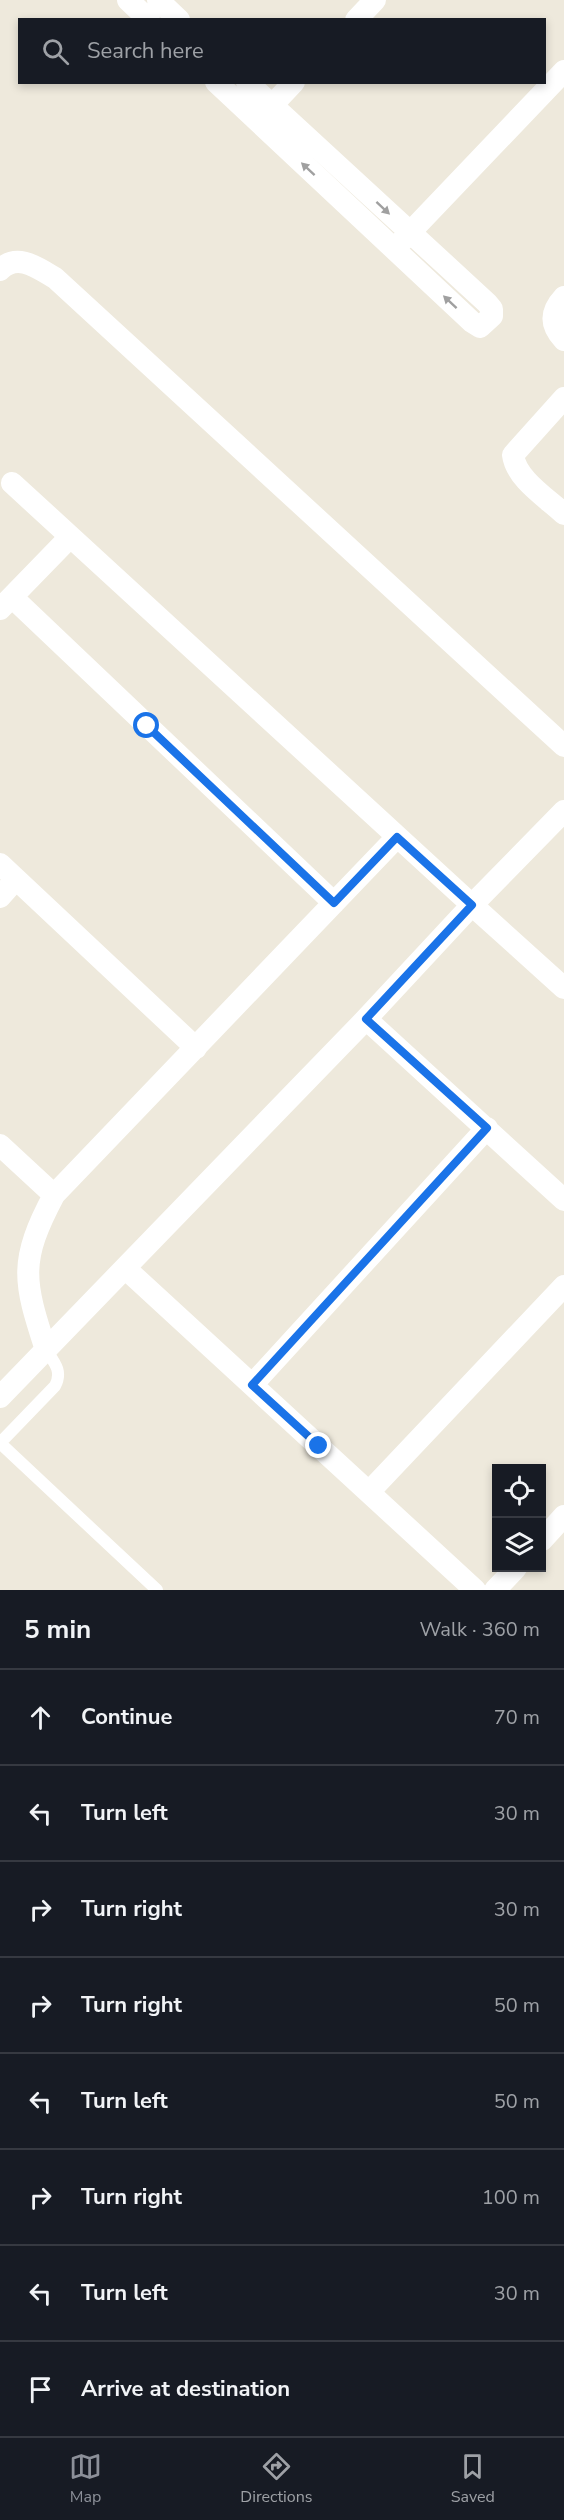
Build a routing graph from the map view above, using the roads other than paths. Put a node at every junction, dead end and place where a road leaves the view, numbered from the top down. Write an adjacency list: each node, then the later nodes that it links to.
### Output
1 (128, 0): 4 (street)
2 (158, 0): 5 (street)
3 (375, 0): 6 (street)
4 (146, 18)
5 (177, 18)
6 (358, 18)
7 (564, 71): 12 (street)
8 (219, 84): 11 (street)
9 (248, 84): 11 (street)
10 (292, 84): 11 (street)
11 (264, 113): 12 (street, one-way to 12); 13 (street, one-way to 11)
12 (410, 232): 13 (street); 13 (street, one-way to 13)
13 (394, 249)
14 (0, 270): 22 (street)
15 (564, 297): 16 (street)
16 (564, 340)
17 (564, 398): 19 (street)
18 (12, 483): 20 (street)
19 (564, 514)
20 (70, 537): 21 (street); 24 (street)
21 (6, 603): 27 (street)
22 (564, 746)
23 (564, 811): 28 (street)
24 (397, 837): 27 (street); 28 (street)
25 (8, 872): 26 (street); 31 (street)
26 (0, 897)
27 (334, 903): 31 (street)
28 (472, 905): 29 (street); 30 (street)
29 (564, 988)
30 (366, 1019): 32 (street); 36 (street)
31 (196, 1048): 34 (street)
32 (487, 1128): 35 (street); 39 (street)
33 (0, 1144): 34 (street)
34 (54, 1195): 38 (street)
35 (564, 1200)
36 (126, 1269): 38 (street); 39 (street)
37 (564, 1286): 42 (street)
38 (46, 1350): 40 (street); 41 (lane)
39 (252, 1385): 42 (street)
40 (0, 1397)
41 (0, 1443): 46 (lane)
42 (369, 1492): 47 (street)
43 (564, 1516): 44 (street)
44 (546, 1536)
45 (512, 1572): 48 (street)
46 (157, 1590)
47 (475, 1590)
48 (495, 1590)

